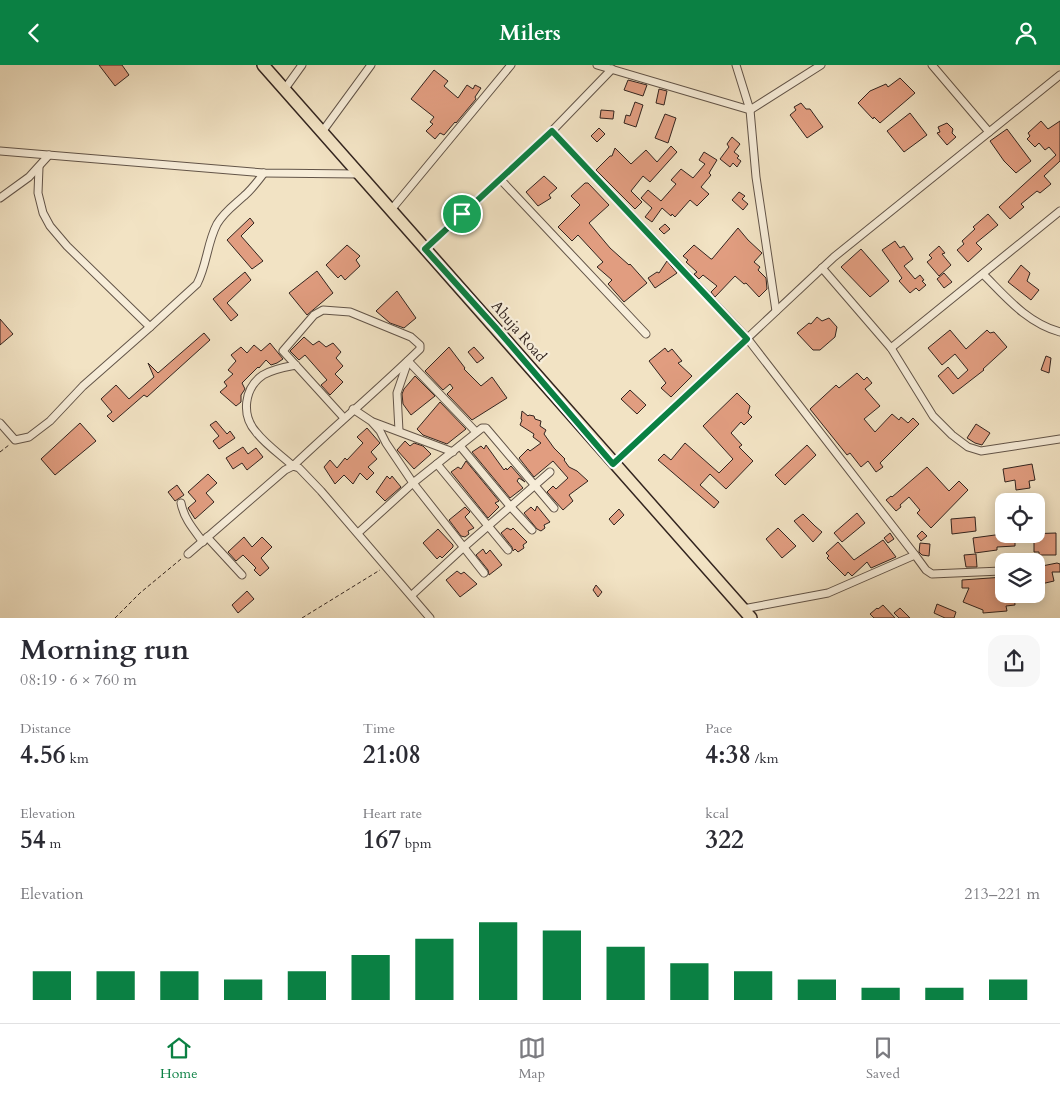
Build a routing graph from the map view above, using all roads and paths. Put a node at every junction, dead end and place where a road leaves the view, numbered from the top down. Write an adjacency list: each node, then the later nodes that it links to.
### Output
1 (263, 65): 11 (main road, Abuja Road)
2 (302, 65): 11 (street)
3 (371, 65): 14 (street)
4 (511, 65): 23 (street)
5 (597, 65): 9 (street)
6 (736, 65): 12 (street)
7 (821, 65): 12 (street)
8 (932, 65): 15 (street)
9 (612, 69): 12 (street); 13 (street)
10 (1060, 75): 15 (street)
11 (284, 90): 14 (main road, Abuja Road)
12 (750, 110): 28 (street)
13 (552, 131): 21 (street); 32 (street)
14 (322, 132): 20 (main road, Abuja Road)
15 (989, 132): 26 (street)
16 (0, 151): 17 (street)
17 (49, 155): 18 (street); 19 (street)
18 (39, 167): 22 (street); 29 (street)
19 (264, 173): 20 (street); 29 (street)
20 (358, 174): 23 (main road, Abuja Road)
21 (500, 179): 25 (street); 31 (street)
22 (0, 198)
23 (390, 210): 25 (main road, Abuja Road)
24 (1060, 211): 27 (street)
25 (425, 249): 47 (main road, Abuja Road)
26 (822, 269): 28 (street); 33 (street)
27 (982, 274): 30 (street); 33 (street)
28 (776, 311): 32 (street)
29 (150, 327): 43 (street)
30 (1060, 332)
31 (646, 334)
32 (747, 339): 47 (street); 63 (street)
33 (891, 348): 42 (street)
34 (408, 361): 35 (street); 36 (street); 40 (street); 41 (street)
35 (296, 365): 37 (street); 49 (street)
36 (353, 409): 37 (street); 38 (street)
37 (344, 418): 49 (street)
38 (371, 421): 40 (street); 51 (street)
39 (0, 423): 43 (street)
40 (399, 431): 45 (street)
41 (476, 432): 44 (street); 52 (street)
42 (1060, 439)
43 (15, 440): 46 (path)
44 (460, 445): 45 (street); 54 (street)
45 (453, 451): 48 (street)
46 (0, 452)
47 (613, 464): 69 (main road, Abuja Road)
48 (437, 465): 51 (street); 56 (street)
49 (293, 466): 58 (street); 59 (street)
50 (550, 472): 52 (street)
51 (413, 483): 58 (street); 60 (street)
52 (534, 485): 54 (street); 55 (street)
53 (181, 503): 59 (street)
54 (510, 507): 56 (street); 57 (street)
55 (554, 508)
56 (487, 526): 60 (street); 61 (street)
57 (532, 530)
58 (358, 533): 64 (street)
59 (205, 540): 62 (street); 67 (street)
60 (464, 547): 66 (street); 68 (street)
61 (508, 550)
62 (188, 554): 70 (path)
63 (915, 555): 65 (street); 69 (street)
64 (386, 566): 68 (street); 71 (path)
65 (995, 571)
66 (484, 573)
67 (242, 575)
68 (412, 595): 72 (street)
69 (743, 609): 73 (main road, Abuja Road)
70 (114, 618)
71 (302, 618)
72 (430, 618)
73 (751, 618)

